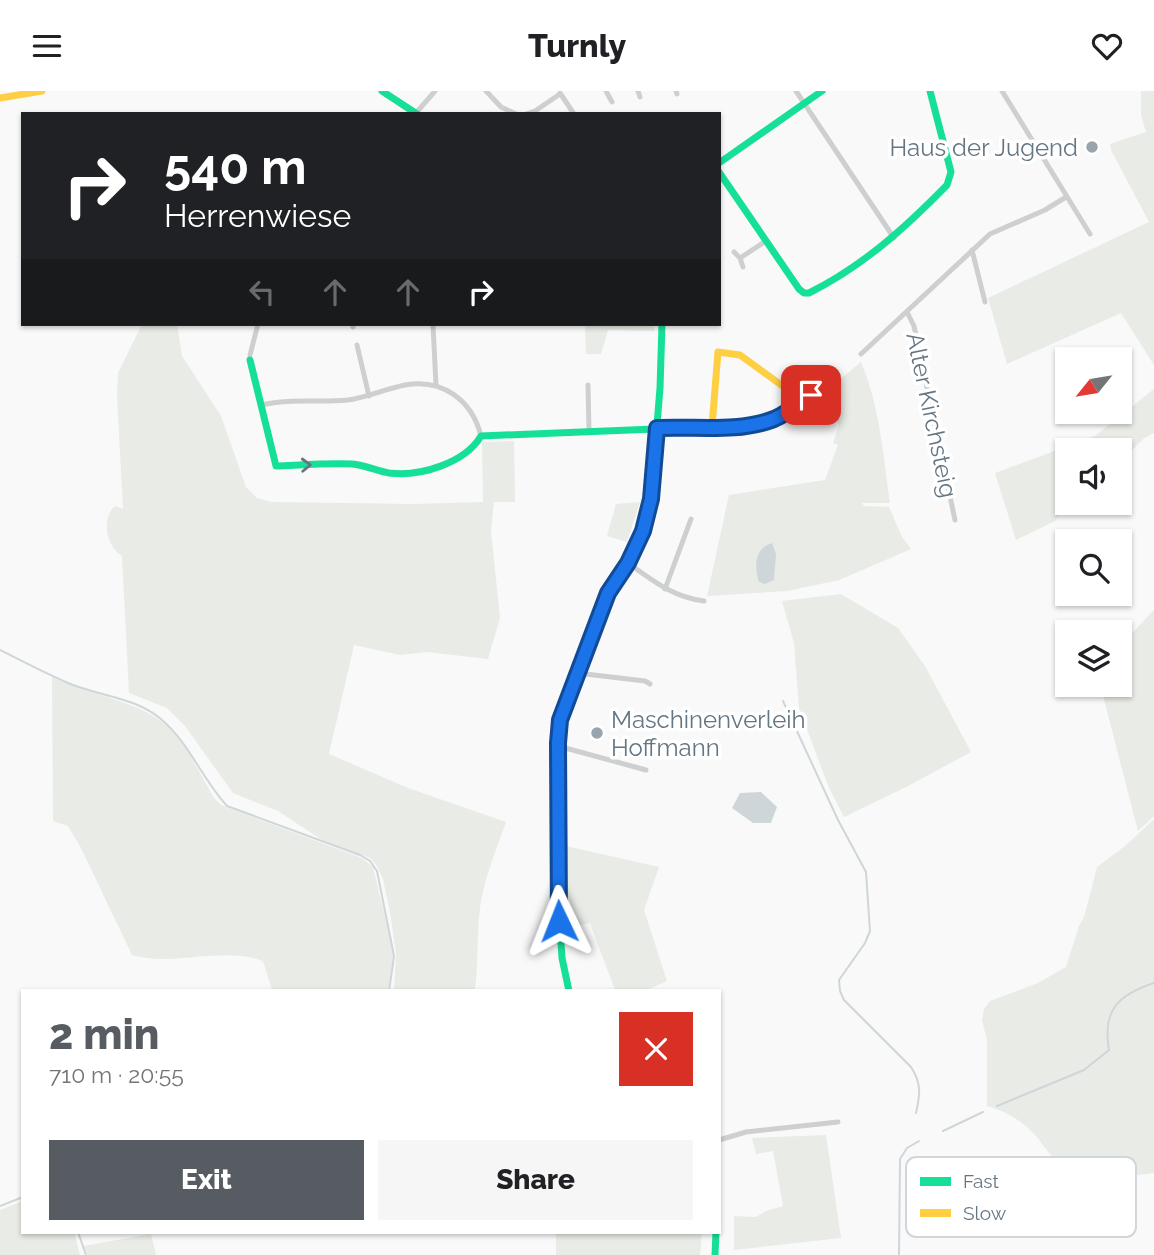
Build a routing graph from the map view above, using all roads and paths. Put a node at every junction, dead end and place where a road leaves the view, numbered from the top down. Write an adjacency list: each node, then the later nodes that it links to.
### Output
1 (42, 91): 11 (street)
2 (382, 91): 14 (street)
3 (435, 91): 15 (street)
4 (486, 91): 16 (street)
5 (606, 91): 12 (street)
6 (796, 91): 13 (street)
7 (822, 91): 13 (street)
8 (930, 91): 23 (street)
9 (1002, 91): 21 (street)
10 (559, 92): 17 (street); 18 (street)
11 (0, 98)
12 (611, 102)
13 (805, 104): 19 (street); 23 (street)
14 (413, 112)
15 (418, 112)
16 (512, 112)
17 (532, 112)
18 (573, 112)
19 (721, 162)
20 (721, 175): 24 (street)
21 (1066, 197): 22 (street); 25 (street)
22 (1090, 234)
23 (894, 238): 24 (street)
24 (766, 241): 27 (street)
25 (972, 250): 29 (street); 30 (street)
26 (734, 252): 27 (street)
27 (740, 258): 28 (street)
28 (743, 267)
29 (985, 302)
30 (907, 312): 35 (street); 46 (street, Alter Kirchsteig)
31 (258, 326): 36 (street)
32 (432, 326): 37 (street)
33 (662, 326): 42 (street)
34 (357, 345): 39 (street)
35 (861, 354)
36 (250, 358): 40 (street)
37 (436, 385): 39 (street); 44 (street)
38 (588, 385): 43 (street)
39 (369, 396): 40 (street)
40 (262, 405): 44 (street, one-way to 44)
41 (712, 426): 41 (street); 42 (street)
42 (657, 428): 43 (street); 47 (street)
43 (589, 431): 44 (street)
44 (481, 436)
45 (691, 519): 48 (street)
46 (955, 520)
47 (628, 563): 48 (street); 50 (street)
48 (665, 589): 49 (street)
49 (704, 601)
50 (577, 673): 51 (street); 52 (street)
51 (650, 684)
52 (558, 746): 53 (street); 54 (street)
53 (646, 770)
54 (569, 989)
55 (838, 1122): 56 (street)
56 (721, 1139)
57 (716, 1234): 58 (street)
58 (715, 1255)

